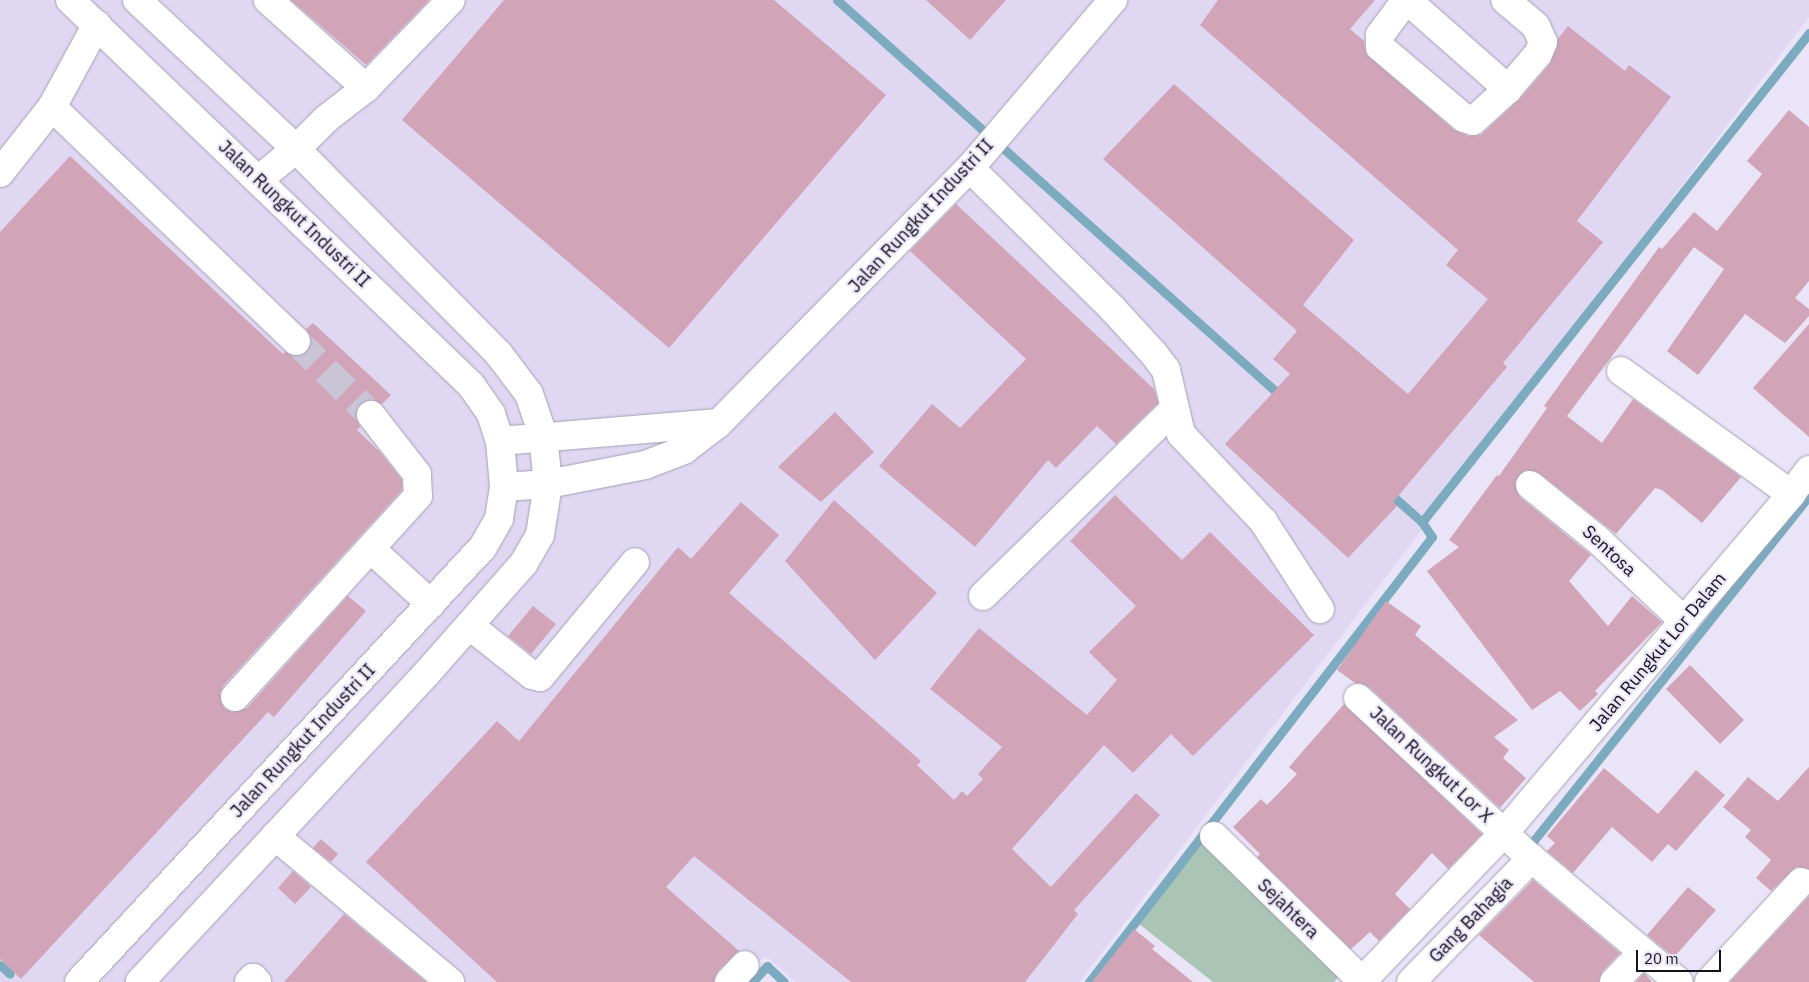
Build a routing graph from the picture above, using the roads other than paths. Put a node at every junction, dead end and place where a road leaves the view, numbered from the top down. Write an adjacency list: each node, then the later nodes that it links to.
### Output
1 (70, 0): 8 (street, Jalan Rungkut Industri II)
2 (137, 0): 12 (street)
3 (268, 0): 9 (street)
4 (451, 0): 9 (street)
5 (1113, 0): 13 (street, Jalan Rungkut Industri II)
6 (1406, 0): 10 (street); 10 (street)
7 (1504, 0): 10 (street)
8 (97, 24): 11 (street); 15 (street, Jalan Rungkut Industri II)
9 (366, 88): 12 (street)
10 (1508, 89)
11 (52, 106): 14 (street); 16 (street)
12 (296, 150): 15 (street); 21 (street)
13 (977, 159): 18 (street); 20 (street, Jalan Rungkut Industri II)
14 (0, 173)
15 (258, 180): 22 (street, Jalan Rungkut Industri II)
16 (296, 341)
17 (1621, 371): 27 (street)
18 (1174, 409): 30 (street); 32 (street)
19 (371, 415): 28 (street)
20 (719, 423): 21 (street); 24 (street, Jalan Rungkut Industri II)
21 (542, 435): 22 (street); 24 (street)
22 (500, 441): 26 (street, Jalan Rungkut Industri II)
23 (1809, 470): 27 (street, Jalan Rungkut Lor Dalam)
24 (548, 484): 26 (street, Jalan Rungkut Industri II); 34 (street)
25 (1530, 485): 33 (street, Sentosa)
26 (504, 487): 31 (street, Jalan Rungkut Industri II)
27 (1798, 498): 33 (street, Jalan Rungkut Lor Dalam)
28 (372, 550): 31 (street); 37 (street)
29 (635, 562): 34 (street)
30 (983, 596)
31 (431, 604): 35 (street, Jalan Rungkut Industri II)
32 (1320, 609)
33 (1684, 621): 41 (street, Jalan Rungkut Lor Dalam)
34 (470, 626): 36 (street)
35 (396, 643): 36 (street); 45 (street, Jalan Rungkut Industri II)
36 (427, 673): 39 (street)
37 (235, 698)
38 (1358, 698): 41 (street, Jalan Rungkut Lor X)
39 (275, 836): 46 (street); 49 (street)
40 (1214, 836): 44 (street, Sejahtera)
41 (1520, 847): 43 (street, Jalan Rungkut Lor X); 44 (street, Jalan Rungkut Lor X); 50 (street, Gang Bahagia)
42 (1801, 882): 53 (street)
43 (1642, 953): 51 (street); 52 (street, Jalan Rungkut Lor X)
44 (1361, 981)
45 (79, 982)
46 (140, 982)
47 (249, 982): 48 (street)
48 (257, 982)
49 (450, 982)
50 (1411, 982)
51 (1614, 982)
52 (1679, 982)
53 (1709, 982)

